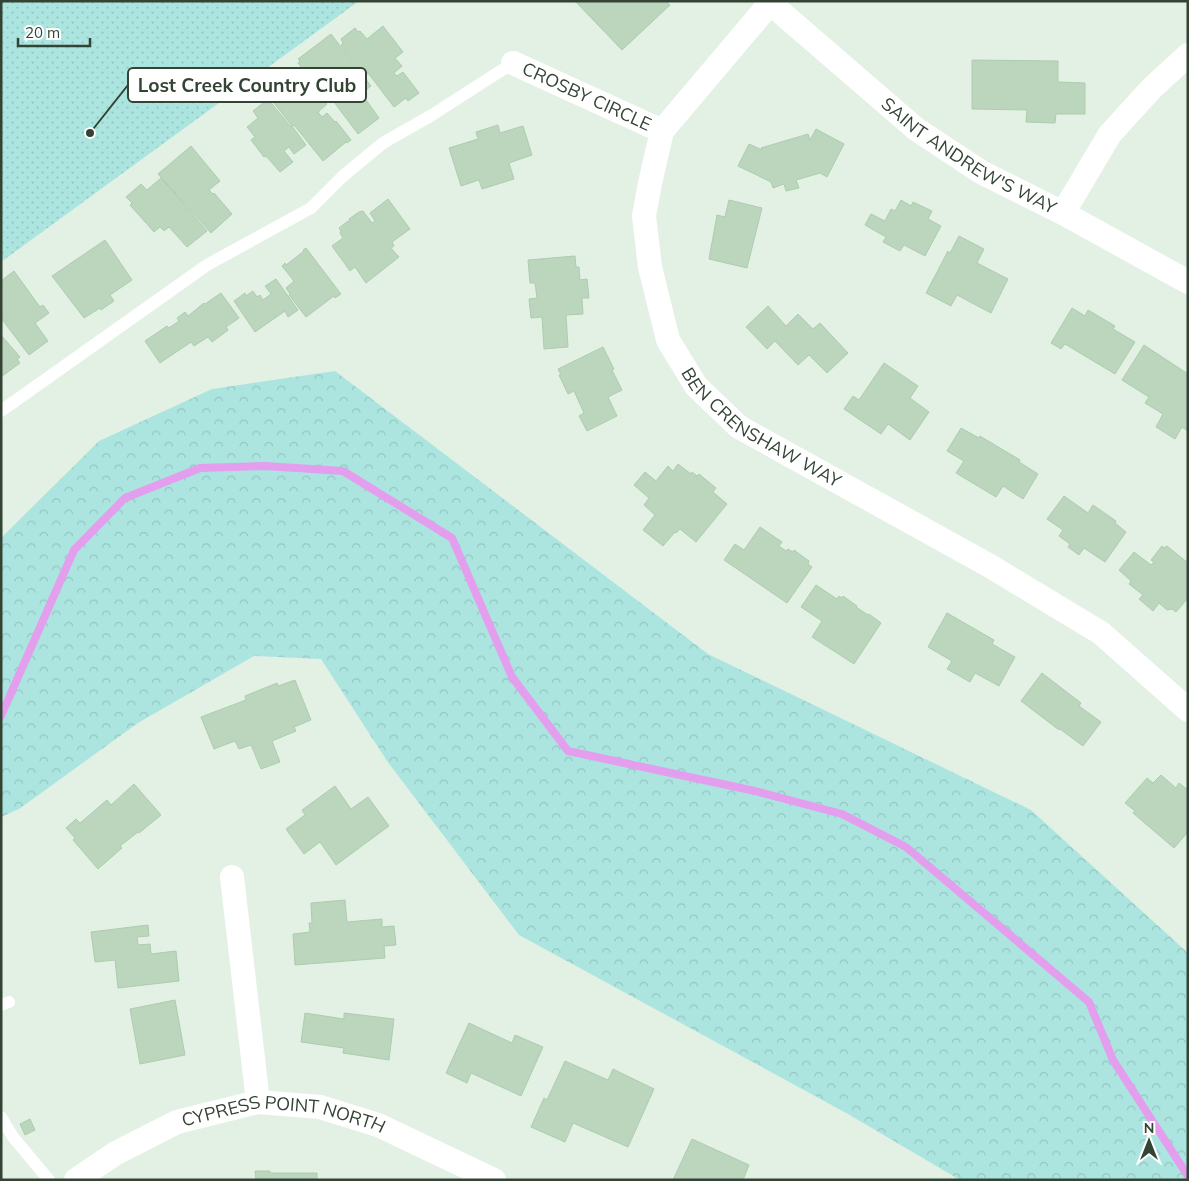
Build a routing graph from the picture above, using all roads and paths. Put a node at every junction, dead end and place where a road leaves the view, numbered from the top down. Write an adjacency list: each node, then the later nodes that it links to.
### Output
1 (771, 2): 4 (street, BEN CRENSHAW WAY); 5 (street, SAINT ANDREW'S WAY)
2 (1188, 55): 5 (street)
3 (513, 63): 4 (street, CROSBY CIRCLE); 7 (lane)
4 (662, 131): 8 (street, BEN CRENSHAW WAY)
5 (1063, 213): 6 (street, SAINT ANDREW'S WAY)
6 (1188, 282)
7 (1, 411)
8 (1188, 710)
9 (232, 877): 10 (street)
10 (258, 1102): 13 (street, CYPRESS POINT NORTH); 14 (street, CYPRESS POINT NORTH)
11 (1, 1116): 12 (lane)
12 (49, 1180)
13 (76, 1180)
14 (494, 1180)

